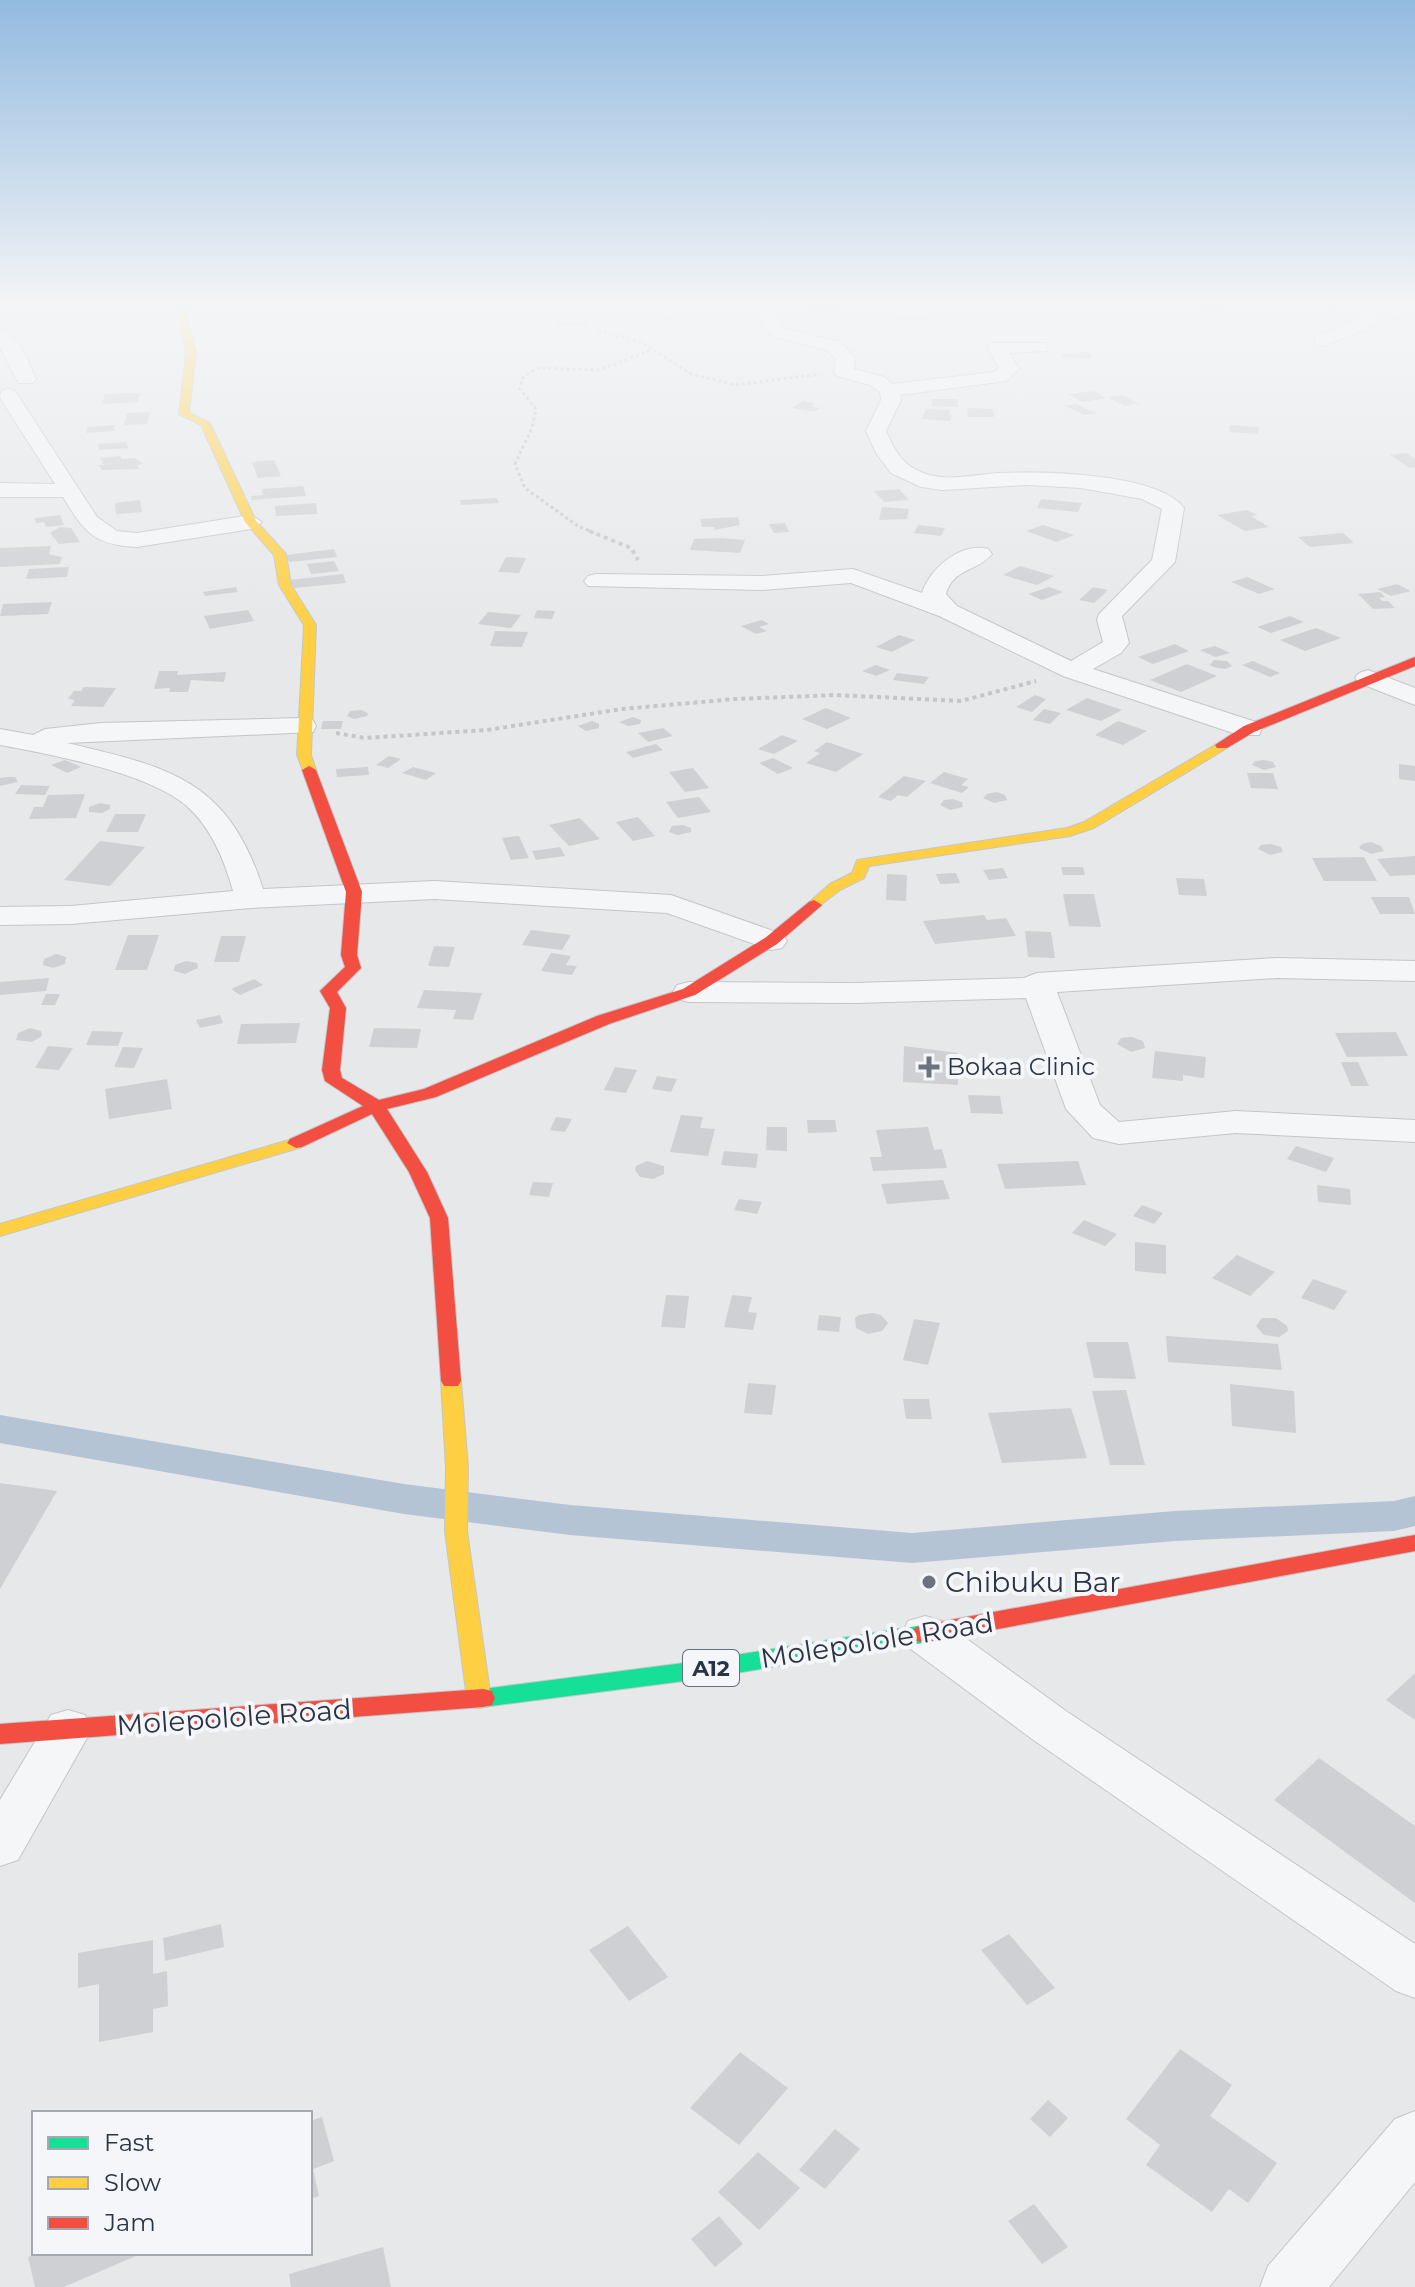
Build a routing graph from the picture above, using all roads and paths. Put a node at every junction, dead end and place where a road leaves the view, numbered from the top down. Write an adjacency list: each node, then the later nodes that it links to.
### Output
1 (16, 411): 6 (street)
2 (184, 411): 7 (street)
3 (536, 411): 10 (path)
4 (886, 411): 13 (street)
5 (0, 490): 6 (street)
6 (70, 491): 7 (street)
7 (251, 522): 16 (street)
8 (980, 554): 11 (street)
9 (596, 581): 10 (street)
10 (650, 581): 11 (street)
11 (948, 611): 13 (street)
12 (1415, 661): 14 (street)
13 (1072, 671): 16 (path); 17 (street)
14 (1368, 678): 15 (street); 17 (street)
15 (1415, 697)
16 (303, 726): 18 (street); 19 (street)
17 (1249, 729): 22 (street)
18 (7, 743): 20 (street)
19 (354, 892): 20 (street); 22 (street); 26 (street)
20 (251, 899): 21 (street)
21 (0, 916)
22 (771, 941): 25 (street)
23 (1415, 971): 24 (street)
24 (1037, 983): 25 (street); 27 (street)
25 (689, 992): 26 (street)
26 (376, 1106): 28 (street); 31 (street)
27 (1415, 1131)
28 (0, 1230)
29 (1415, 1543): 30 (street, Molepolole Road / A12)
30 (925, 1634): 31 (street, Molepolole Road / A12); 35 (street)
31 (479, 1699): 32 (street, Molepolole Road / A12)
32 (68, 1729): 33 (street, Molepolole Road / A12); 34 (street)
33 (0, 1734)
34 (0, 1845)
35 (1415, 1974)
36 (1415, 2138): 37 (street)
37 (1290, 2287)

